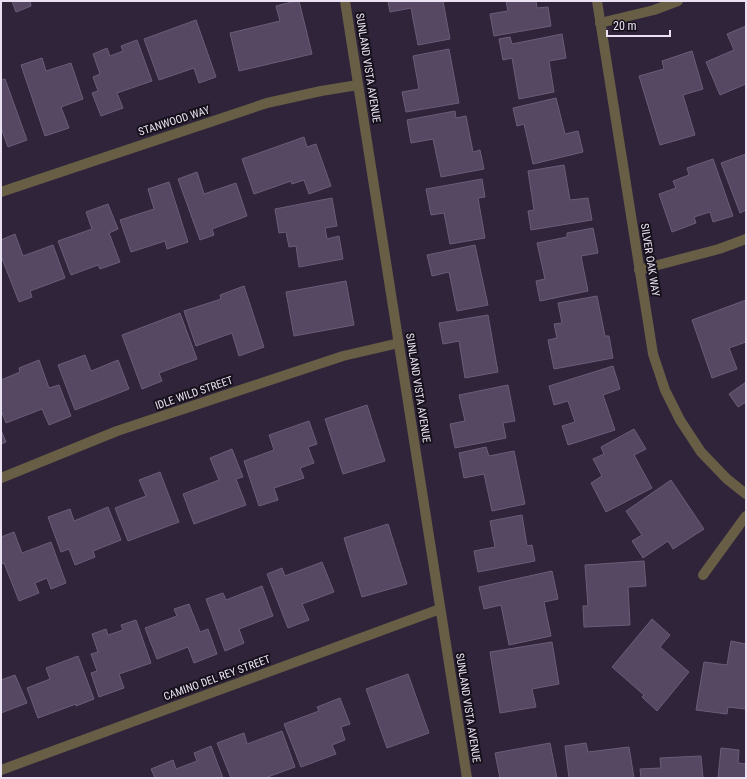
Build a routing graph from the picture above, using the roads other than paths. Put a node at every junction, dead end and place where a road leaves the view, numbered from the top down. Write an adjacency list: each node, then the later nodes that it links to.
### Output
1 (345, 1): 5 (street, SUNLAND VISTA AVENUE)
2 (597, 1): 4 (street, SILVER OAK WAY)
3 (678, 1): 4 (street)
4 (600, 23): 8 (street, SILVER OAK WAY)
5 (358, 85): 6 (street, STANWOOD WAY); 9 (street, SUNLAND VISTA AVENUE)
6 (1, 192)
7 (746, 239): 8 (street)
8 (640, 270): 11 (street, SILVER OAK WAY)
9 (399, 343): 10 (street, IDLE WILD STREET); 14 (street, SUNLAND VISTA AVENUE)
10 (1, 478)
11 (746, 494)
12 (746, 516): 13 (street)
13 (703, 575)
14 (440, 609): 15 (street, CAMINO DEL REY STREET); 16 (street, SUNLAND VISTA AVENUE)
15 (1, 770)
16 (467, 778)

